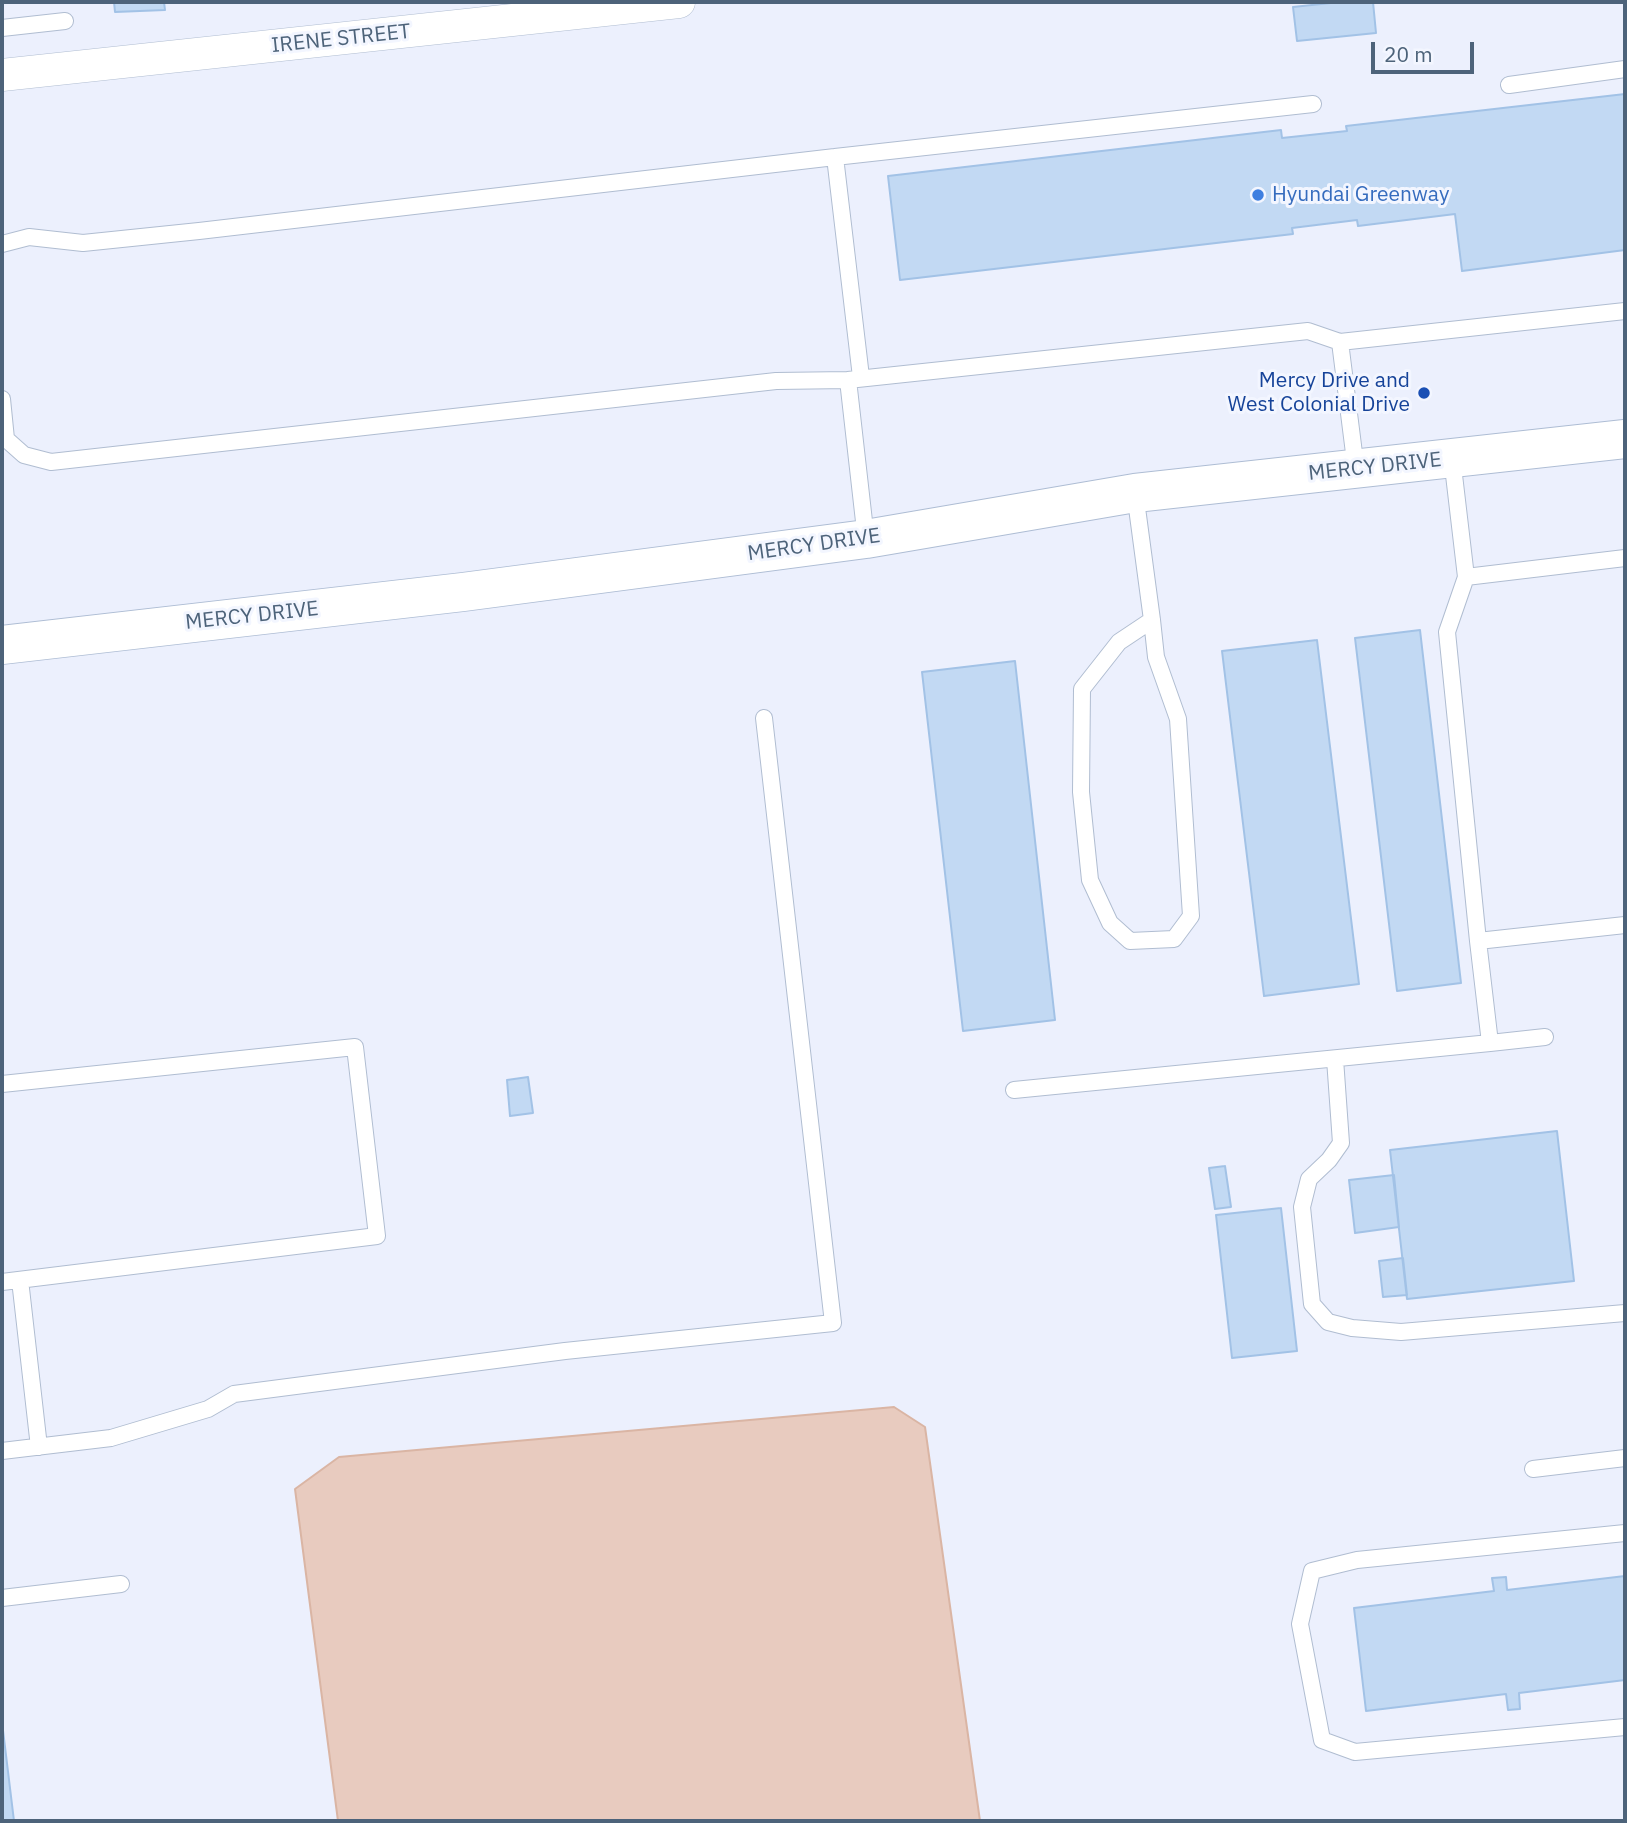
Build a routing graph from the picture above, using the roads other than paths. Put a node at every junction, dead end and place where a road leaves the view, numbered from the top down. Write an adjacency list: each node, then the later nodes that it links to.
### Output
1 (679, 2): 2 (street, IRENE STREET)
2 (603, 6): 3 (street, IRENE STREET)
3 (549, 9): 7 (street, IRENE STREET)
4 (65, 22): 5 (lane)
5 (2, 28)
6 (1625, 69): 8 (lane)
7 (2, 75)
8 (1509, 85)
9 (1313, 104): 10 (lane)
10 (835, 158): 11 (lane); 14 (lane)
11 (2, 244)
12 (1625, 311): 13 (lane)
13 (1340, 342): 14 (lane); 18 (lane)
14 (855, 378): 15 (lane); 20 (lane)
15 (2, 399)
16 (1625, 439): 17 (street, MERCY DRIVE)
17 (1452, 458): 18 (street, MERCY DRIVE); 22 (lane)
18 (1356, 469): 19 (street, MERCY DRIVE)
19 (1135, 493): 20 (street, MERCY DRIVE); 23 (lane)
20 (866, 539): 24 (street, MERCY DRIVE)
21 (1625, 558): 22 (lane)
22 (1466, 577): 27 (lane)
23 (1152, 620): 23 (lane)
24 (2, 645)
25 (764, 718): 36 (lane)
26 (1625, 925): 27 (lane)
27 (1478, 941): 29 (lane)
28 (1545, 1037): 29 (lane)
29 (1490, 1043): 30 (lane)
30 (1335, 1059): 32 (lane); 35 (lane)
31 (2, 1084): 33 (lane)
32 (1014, 1090)
33 (20, 1280): 34 (lane); 36 (lane)
34 (2, 1282)
35 (1625, 1312)
36 (39, 1447): 37 (lane)
37 (2, 1451)
38 (1625, 1458): 39 (lane)
39 (1533, 1469)
40 (1625, 1533): 43 (lane)
41 (121, 1584): 42 (lane)
42 (2, 1598)
43 (1625, 1727)

